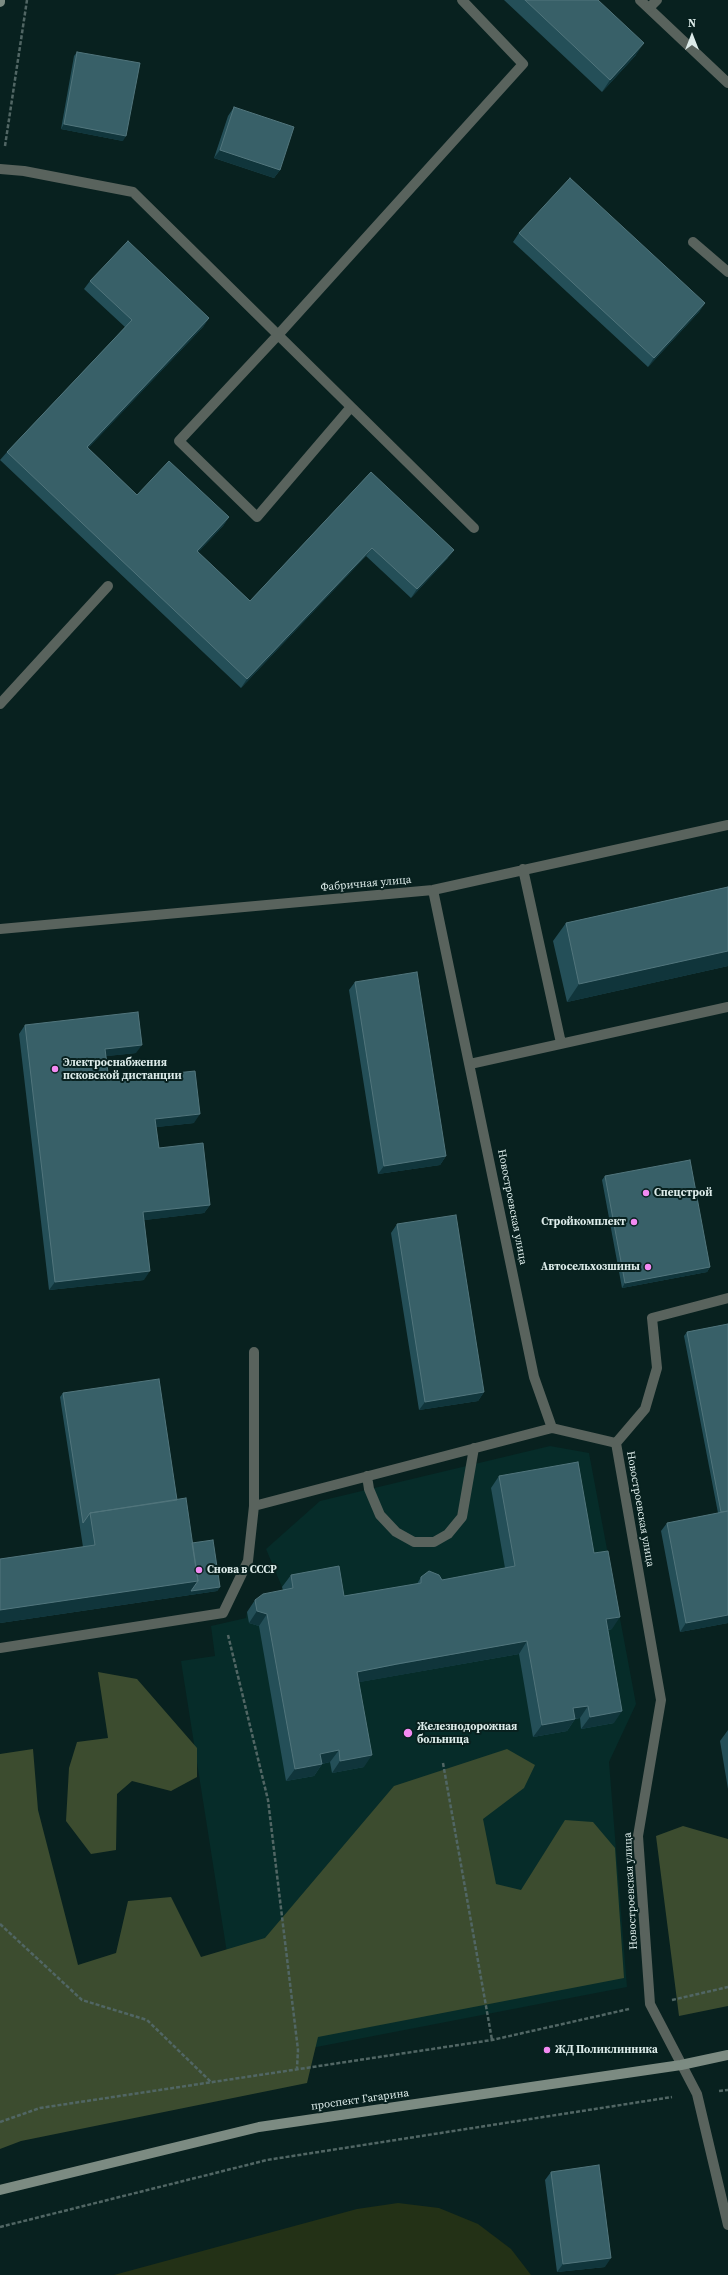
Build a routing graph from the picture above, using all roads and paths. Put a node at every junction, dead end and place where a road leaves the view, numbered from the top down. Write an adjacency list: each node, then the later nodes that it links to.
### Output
1 (27, 0): 7 (path)
2 (462, 0): 10 (street)
3 (640, 0): 5 (street)
4 (657, 0): 5 (street)
5 (649, 8): 6 (street)
6 (728, 83)
7 (1, 169): 10 (street)
8 (693, 242): 9 (street)
9 (728, 272)
10 (278, 335): 11 (street); 11 (street)
11 (351, 407): 12 (street)
12 (474, 528)
13 (108, 586): 14 (street)
14 (0, 704)
15 (728, 825): 16 (street, Фабричная улица)
16 (524, 869): 17 (street, Фабричная улица); 20 (street)
17 (433, 890): 18 (street, Фабричная улица); 21 (street, Новостроевская улица)
18 (0, 929)
19 (728, 1007): 20 (street)
20 (561, 1043): 21 (street)
21 (470, 1064): 24 (street, Новостроевская улица)
22 (728, 1298): 25 (street)
23 (254, 1352): 28 (street)
24 (552, 1428): 25 (street, Новостроевская улица); 26 (street)
25 (616, 1443): 34 (street, Новостроевская улица)
26 (474, 1448): 27 (street); 27 (street)
27 (367, 1476): 28 (street)
28 (254, 1506): 29 (street)
29 (223, 1613): 30 (street); 38 (path)
30 (0, 1648)
31 (443, 1763): 35 (path)
32 (0, 1924): 39 (path)
33 (728, 1987): 34 (path)
34 (650, 2004): 35 (path); 37 (street, Новостроевская улица)
35 (492, 2040): 38 (path)
36 (728, 2055): 37 (main road, проспект Гагарина)
37 (682, 2065): 41 (street, Новостроевская улица); 43 (main road, проспект Гагарина)
38 (297, 2068): 39 (path)
39 (212, 2082): 42 (path)
40 (728, 2090): 41 (path)
41 (697, 2094): 44 (street, Новостроевская улица); 45 (path)
42 (0, 2122)
43 (0, 2190)
44 (728, 2225)
45 (0, 2227)

